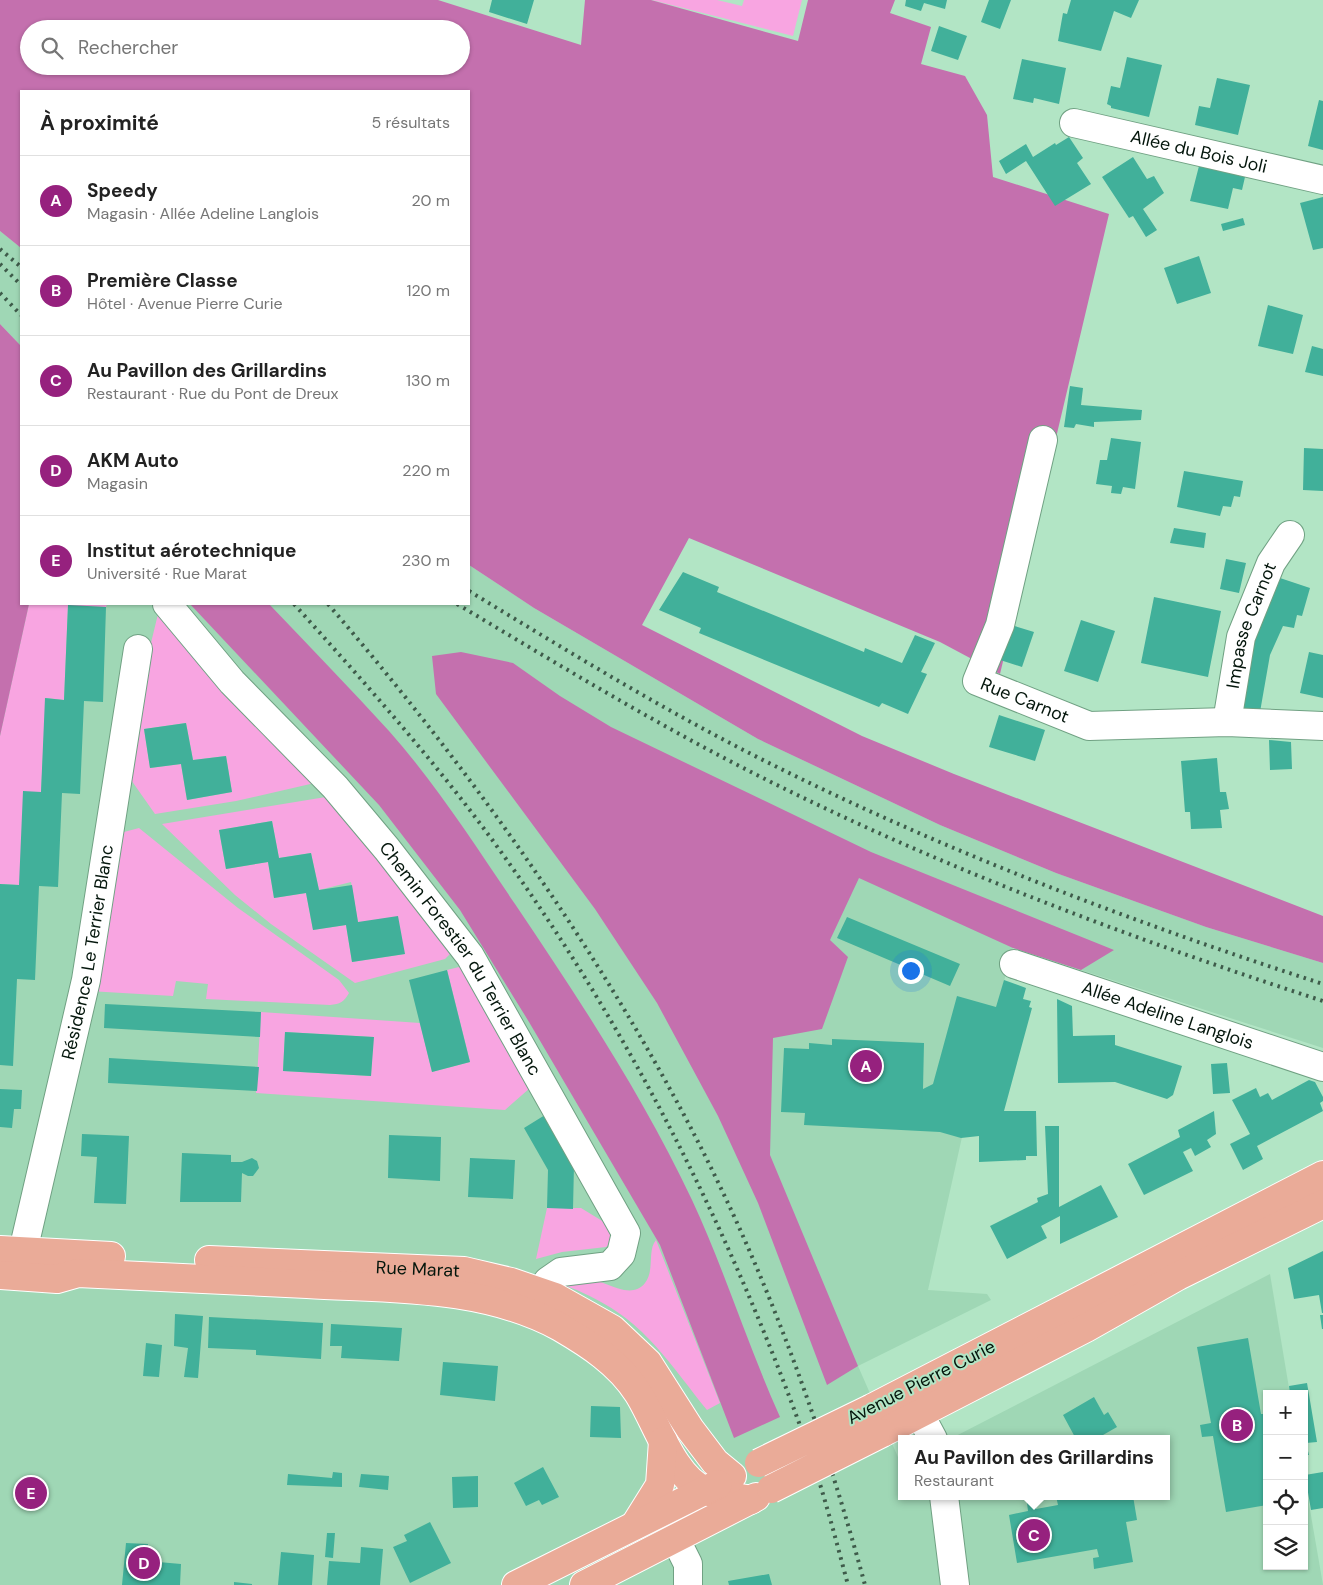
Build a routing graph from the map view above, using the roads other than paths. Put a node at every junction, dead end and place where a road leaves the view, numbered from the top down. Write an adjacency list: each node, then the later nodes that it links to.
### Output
1 (1074, 123): 2 (street, Allée du Bois Joli)
2 (1323, 180)
3 (1042, 440): 7 (street, Rue Carnot)
4 (1290, 535): 7 (street, Impasse Carnot)
5 (168, 605): 15 (street, Chemin Forestier du Terrier Blanc)
6 (138, 649): 13 (street, Résidence Le Terrier Blanc)
7 (1227, 722): 8 (street, Rue Carnot)
8 (1323, 726)
9 (1014, 964): 10 (street, Allée Adeline Langlois)
10 (1323, 1068)
11 (1323, 1175): 16 (main road, Avenue Pierre Curie)
12 (1323, 1204): 16 (main road, Avenue Pierre Curie)
13 (11, 1251): 15 (main road, Rue Marat)
14 (0, 1275): 15 (main road, Rue Marat)
15 (532, 1302): 19 (main road, Rue Marat); 20 (main road, Rue Marat)
16 (913, 1401): 17 (main road, Avenue Pierre Curie); 18 (street)
17 (877, 1421): 20 (main road, Avenue Pierre Curie, bridge); 21 (main road, Avenue Pierre Curie, bridge)
18 (931, 1435)
19 (663, 1441): 20 (main road, Rue Marat); 23 (main road)
20 (719, 1487): 21 (main road, Rue Marat); 23 (main road, Avenue Pierre Curie); 24 (main road)
21 (761, 1495): 24 (main road, Avenue Pierre Curie)
22 (944, 1500): 28 (street)
23 (635, 1525): 25 (main road, Avenue Pierre Curie)
24 (686, 1533): 26 (main road, Avenue Pierre Curie); 27 (street)
25 (516, 1585)
26 (584, 1585)
27 (688, 1585)
28 (955, 1585)

